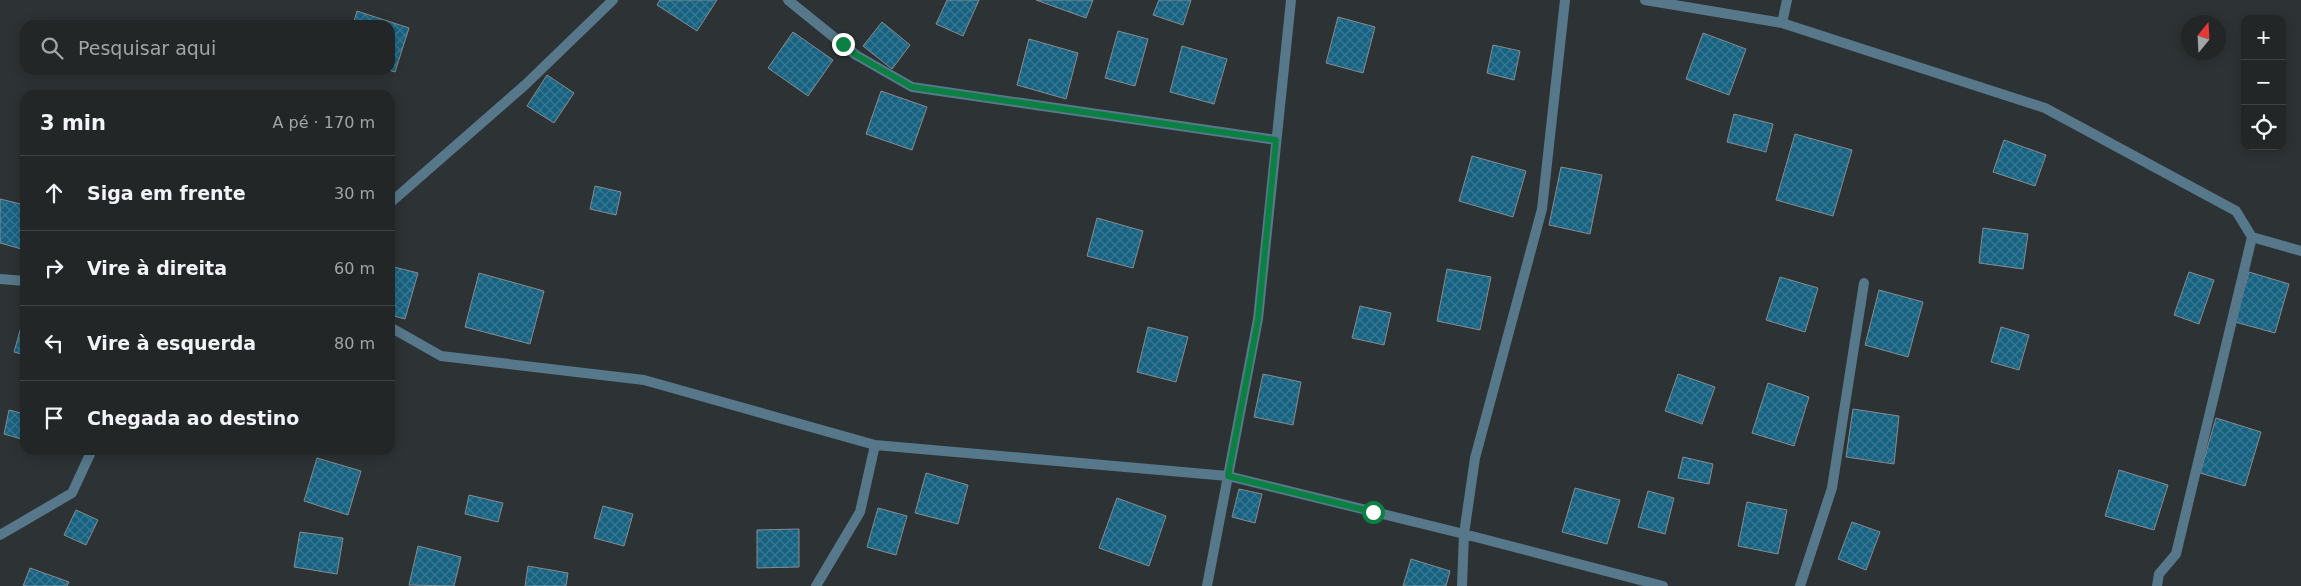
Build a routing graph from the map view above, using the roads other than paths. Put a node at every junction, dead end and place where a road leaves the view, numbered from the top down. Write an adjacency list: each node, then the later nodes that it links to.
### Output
1 (613, 0): 9 (street)
2 (788, 0): 8 (street)
3 (1291, 0): 8 (street)
4 (1565, 0): 19 (street)
5 (1645, 0): 7 (street)
6 (1787, 0): 7 (street)
7 (1782, 23): 10 (street)
8 (1276, 140): 18 (street)
9 (395, 199)
10 (2252, 237): 11 (street); 26 (street)
11 (2301, 251)
12 (0, 279): 13 (street)
13 (20, 281)
14 (1864, 283): 25 (street)
15 (395, 330): 16 (street)
16 (875, 445): 18 (street); 21 (street)
17 (90, 455): 20 (street)
18 (1228, 476): 19 (street); 22 (street)
19 (1464, 534): 23 (street); 24 (street)
20 (0, 535)
21 (816, 586)
22 (1207, 586)
23 (1462, 586)
24 (1663, 586)
25 (1800, 586)
26 (2157, 586)

